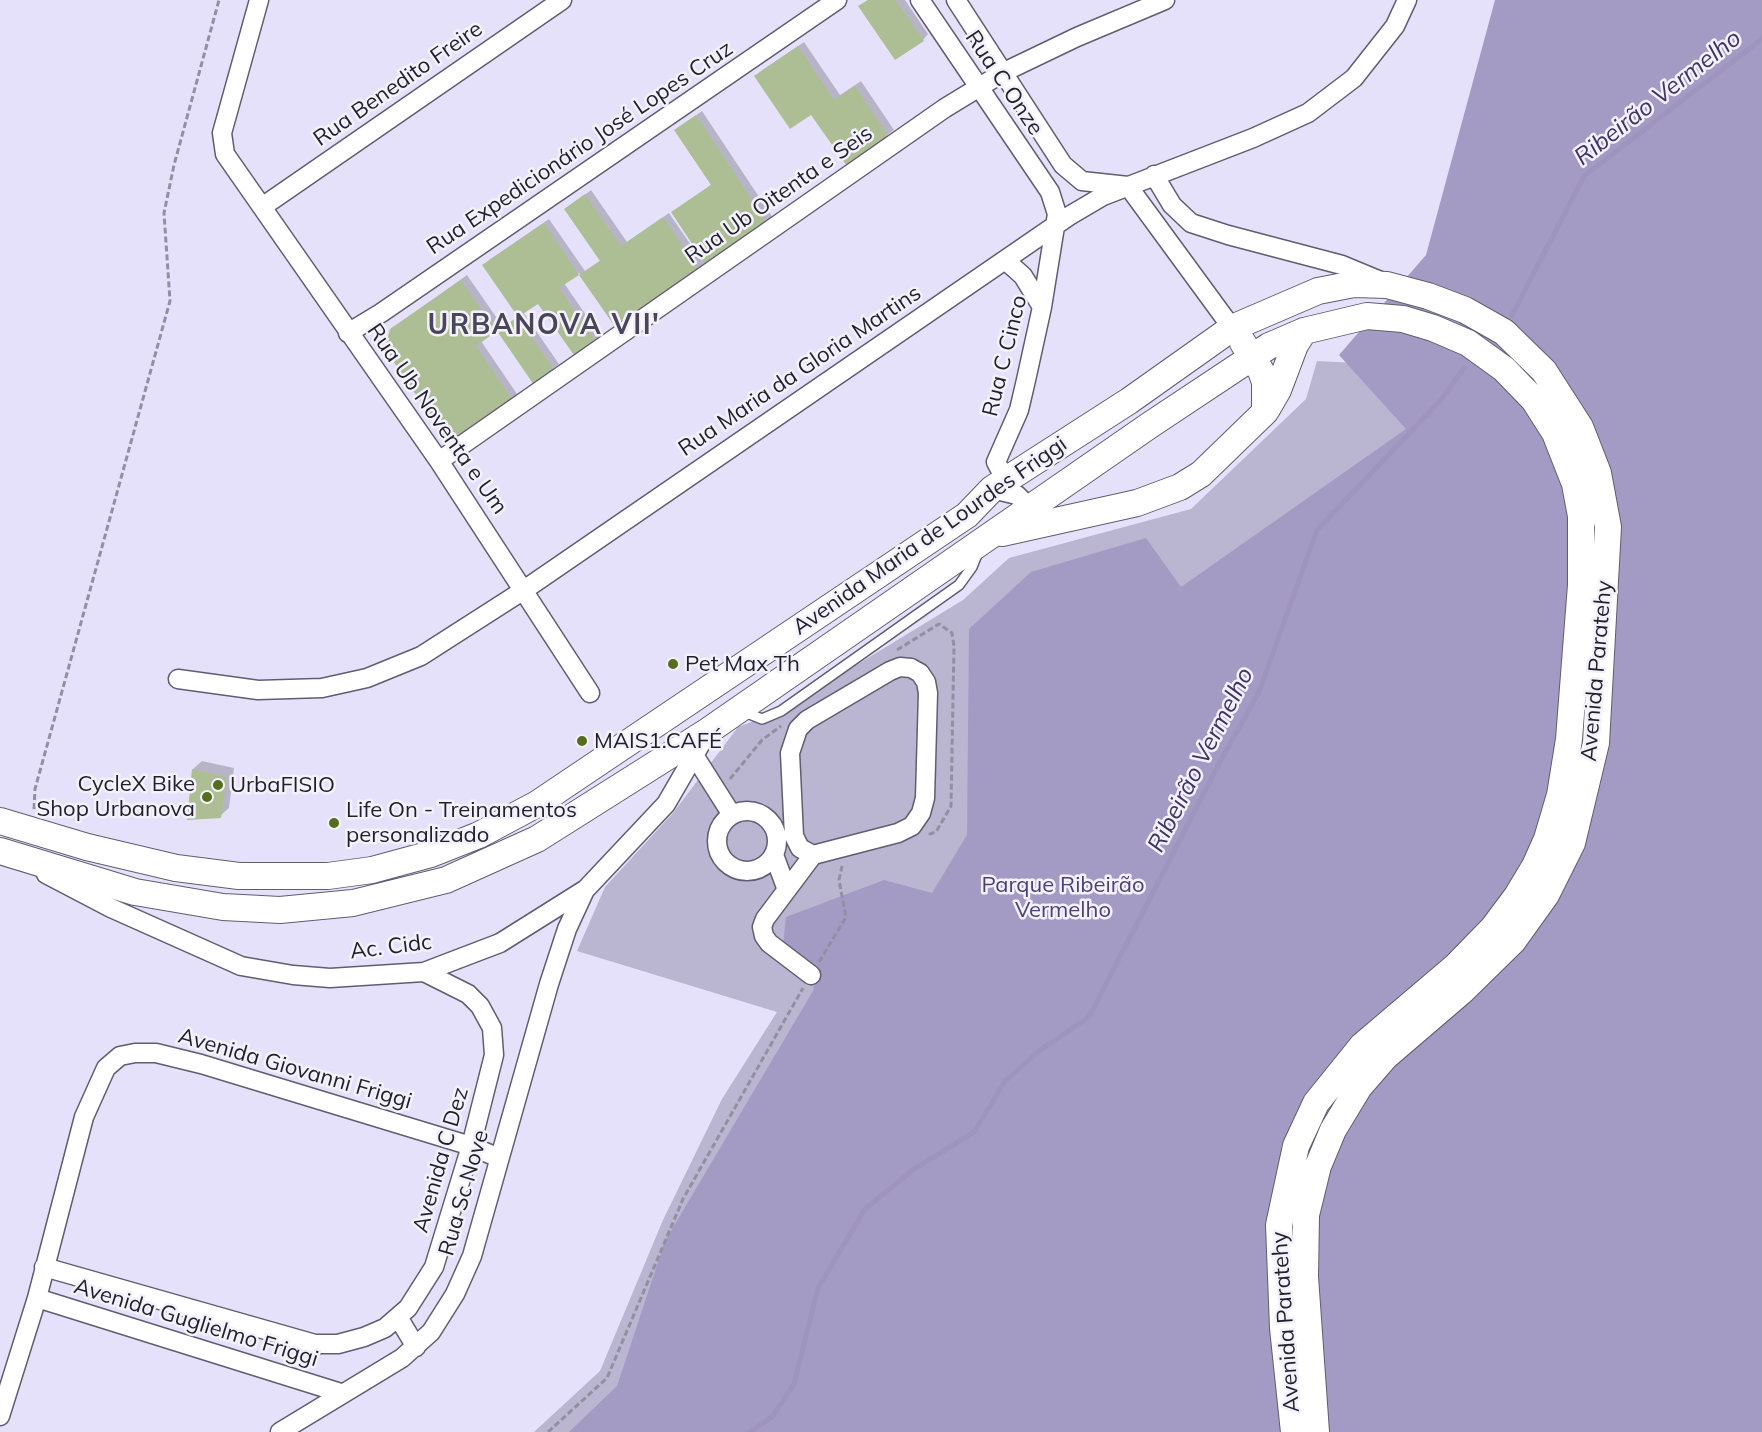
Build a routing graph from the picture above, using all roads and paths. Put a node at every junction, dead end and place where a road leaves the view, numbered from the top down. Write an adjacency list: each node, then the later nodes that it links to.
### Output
1 (219, 0): 38 (path)
2 (275, 0): 9 (street)
3 (562, 0): 14 (street, Rua Benedito Freire)
4 (837, 0): 22 (street, Rua Expedicionário José Lopes Cruz)
5 (920, 0): 11 (street, Rua C Onze)
6 (956, 0): 10 (street, Rua C Onze)
7 (1165, 0): 10 (street, Rua Ub Oitenta e Seis)
8 (1407, 0): 12 (street, Rua Maria da Gloria Martins)
9 (257, 6): 14 (street, Rua Ub Noventa e Um)
10 (1004, 72): 11 (street, Rua Ub Oitenta e Seis); 13 (street, Rua C Onze)
11 (978, 87): 15 (street, Rua C Onze); 25 (street, Rua Ub Oitenta e Seis)
12 (1154, 176): 13 (street, Rua Maria da Gloria Martins); 17 (street)
13 (1128, 186): 15 (street, Rua Maria da Gloria Martins); 20 (street)
14 (262, 207): 22 (street, Rua Ub Noventa e Um)
15 (1057, 225): 16 (street, Rua Maria da Gloria Martins); 18 (street, Rua C Cinco)
16 (1005, 260): 18 (street); 31 (street, Rua Maria da Gloria Martins)
17 (1387, 285): 20 (street, Avenida Maria de Lourdes Friggi); 57 (street, Avenida Paratehy)
18 (1042, 307): 26 (street, Rua C Cinco)
19 (1367, 316): 21 (street, Avenida Maria de Lourdes Friggi); 56 (street, Avenida Paratehy)
20 (1232, 328): 23 (street); 27 (street, Avenida Maria de Lourdes Friggi)
21 (1304, 331): 23 (street, Avenida Maria de Lourdes Friggi); 24 (street)
22 (348, 333): 25 (street, Rua Ub Noventa e Um)
23 (1252, 355): 24 (street); 28 (street, Avenida Maria de Lourdes Friggi)
24 (1265, 412): 30 (street)
25 (439, 461): 31 (street, Rua Ub Noventa e Um)
26 (996, 462): 27 (street, Rua C Cinco); 29 (street)
27 (992, 489): 28 (street); 29 (street, Avenida Maria de Lourdes Friggi)
28 (1029, 508): 30 (street, Avenida Maria de Lourdes Friggi)
29 (967, 515): 38 (street, Avenida Maria de Lourdes Friggi)
30 (986, 539): 34 (street, Avenida Maria de Lourdes Friggi)
31 (524, 590): 32 (street, Rua Maria da Gloria Martins); 33 (street, Rua Ub Noventa e Um)
32 (178, 679)
33 (590, 693)
34 (708, 731): 35 (street, Ac. Cidc); 40 (street, Avenida Maria de Lourdes Friggi)
35 (694, 755): 36 (street); 42 (street, Ac. Cidc)
36 (732, 815): 39 (street); 39 (street)
37 (0, 821): 38 (street, Avenida Maria de Lourdes Friggi)
38 (34, 832)
39 (782, 843): 41 (street); 41 (street); 43 (street)
40 (4, 852): 44 (street, Ac. Cidc)
41 (813, 855): 43 (street)
42 (586, 889): 44 (street, Ac. Cidc); 47 (street, Rua Sc Nove)
43 (787, 890): 45 (street)
44 (424, 972): 46 (street, Avenida C Dez)
45 (811, 975)
46 (471, 1146): 47 (street, Avenida Giovanni Friggi); 48 (street, Avenida Giovanni Friggi); 50 (street, Avenida C Dez)
47 (499, 1158): 52 (street, Rua Sc Nove)
48 (44, 1267): 49 (street, Avenida Giovanni Friggi); 51 (street, Avenida Guglielmo Friggi)
49 (37, 1298): 53 (street, Avenida Guglielmo Friggi); 54 (street, Avenida Giovanni Friggi)
50 (398, 1317): 51 (street, Avenida C Dez); 52 (street)
51 (338, 1344)
52 (416, 1347): 53 (street, Rua Sc Nove)
53 (341, 1393): 55 (street, Rua Sc Nove)
54 (0, 1416)
55 (280, 1432)
56 (1294, 1432)
57 (1316, 1432)

